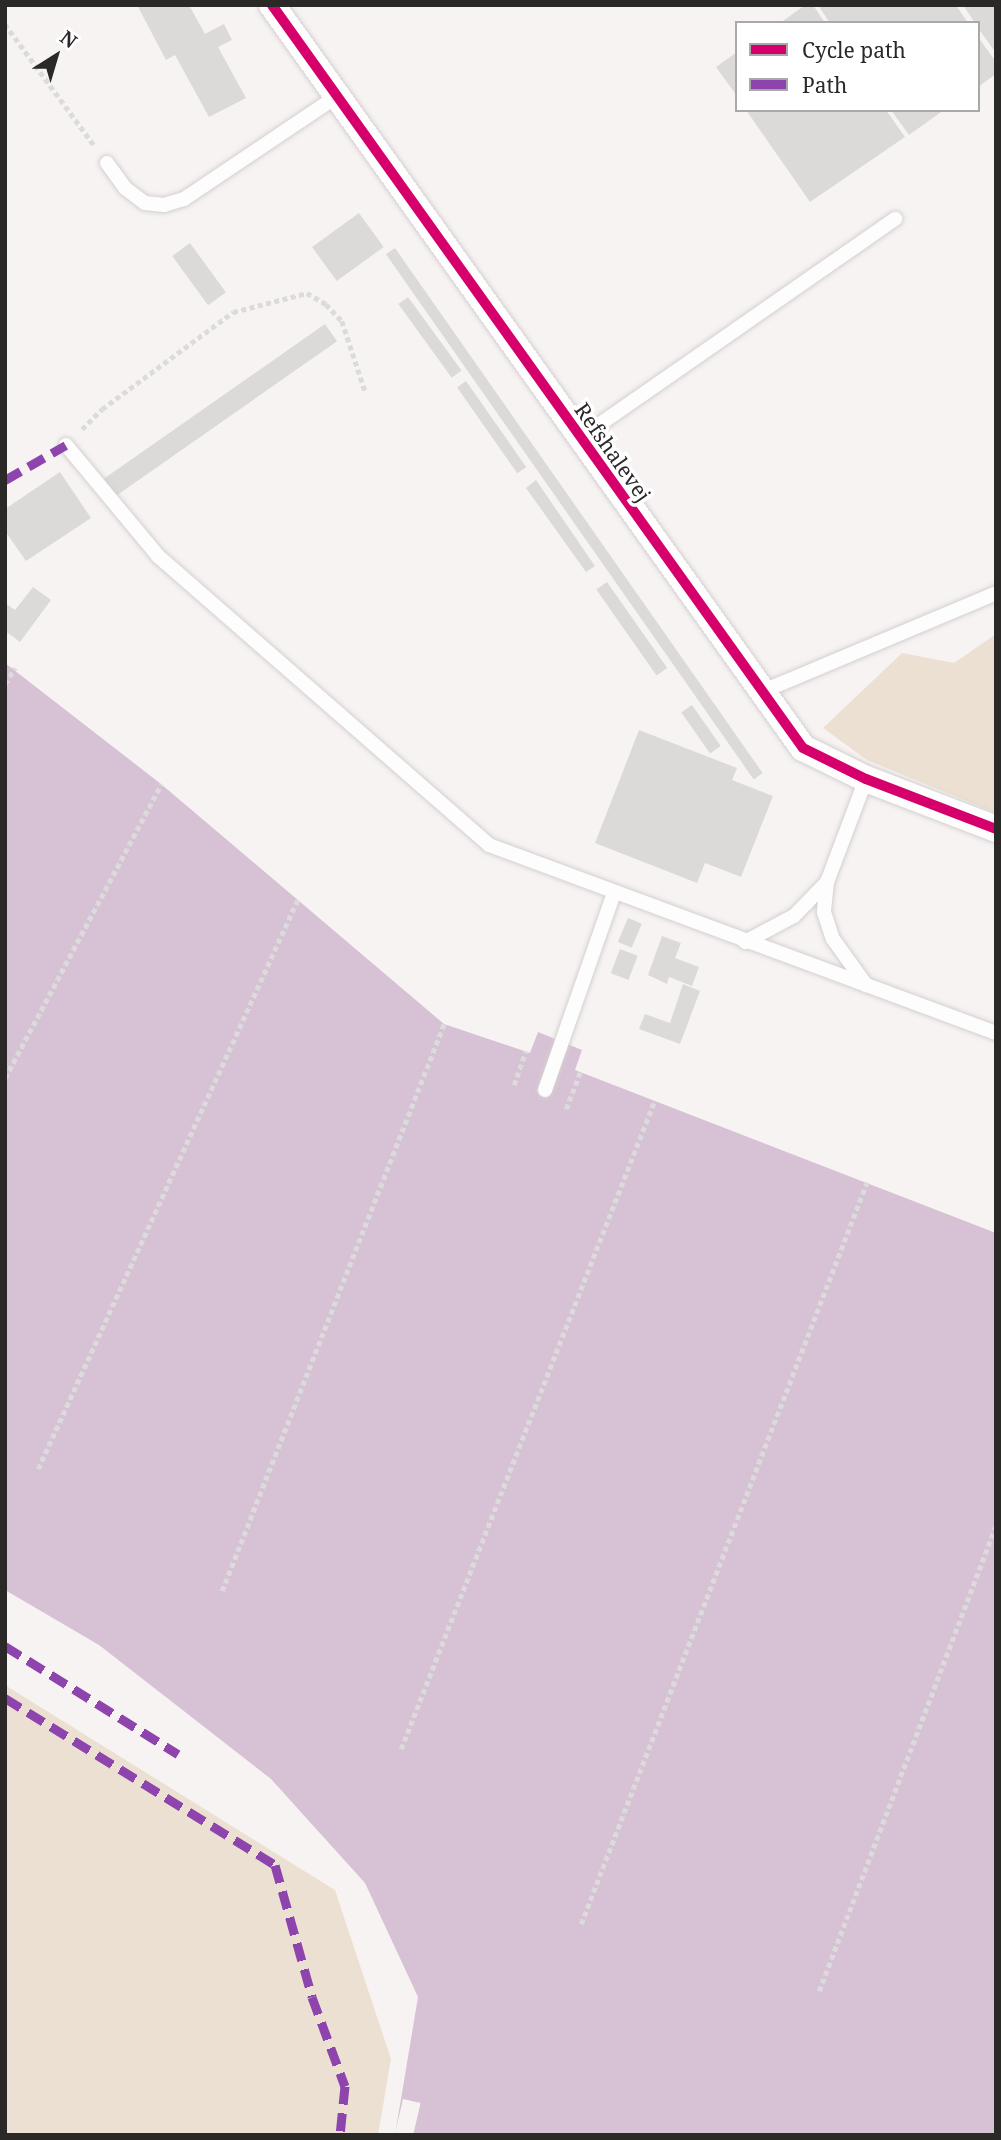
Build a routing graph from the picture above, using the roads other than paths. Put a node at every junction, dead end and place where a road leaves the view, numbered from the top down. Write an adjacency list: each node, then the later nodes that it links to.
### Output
1 (272, 5): 2 (street, Refshalevej)
2 (337, 96): 3 (lane); 5 (street, Refshalevej)
3 (107, 163)
4 (895, 219): 5 (lane, Refshalevej)
5 (580, 439): 8 (street, Refshalevej)
6 (66, 444): 12 (lane)
7 (996, 593): 8 (lane)
8 (761, 692): 9 (street, Refshalevej)
9 (866, 779): 10 (street, Refshalevej); 11 (lane)
10 (996, 829)
11 (827, 882): 13 (lane); 14 (lane)
12 (614, 893): 13 (lane); 16 (lane)
13 (745, 942): 14 (lane)
14 (867, 986): 15 (lane)
15 (996, 1033)
16 (545, 1090)

